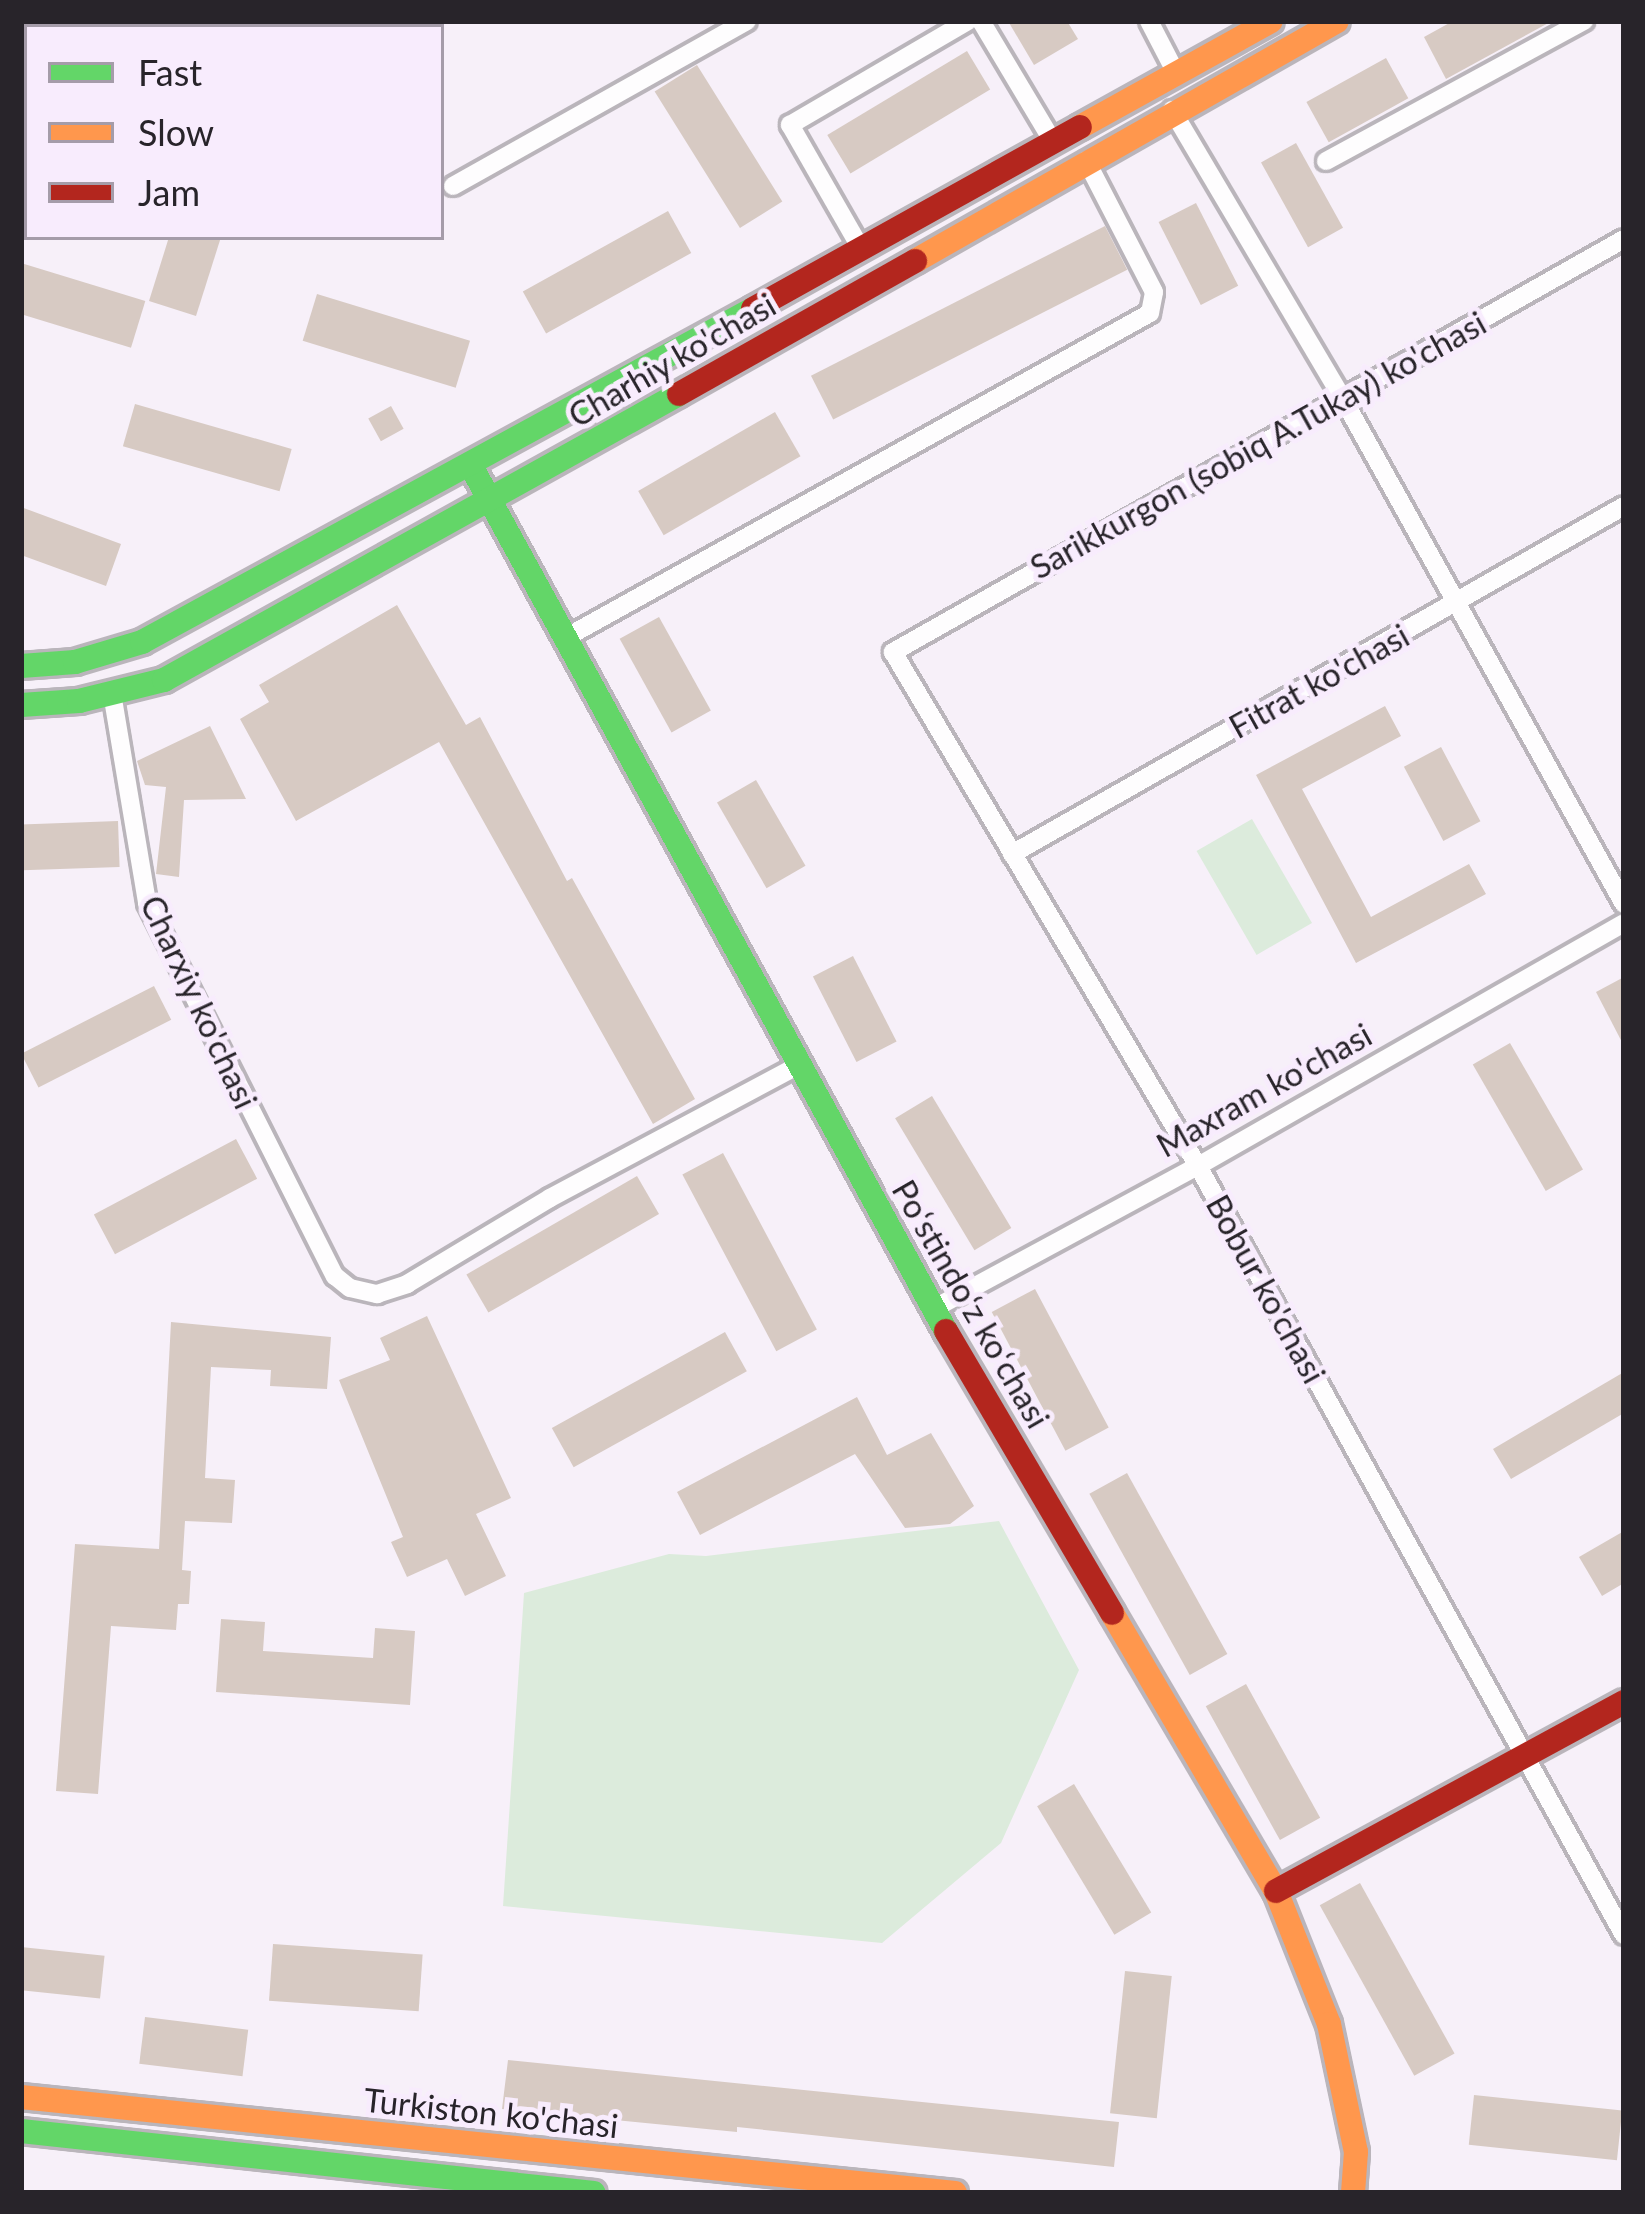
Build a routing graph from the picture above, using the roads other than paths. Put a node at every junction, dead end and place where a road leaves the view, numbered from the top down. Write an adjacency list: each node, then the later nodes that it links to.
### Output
1 (747, 21): 14 (street)
2 (968, 21): 16 (street)
3 (981, 21): 11 (street)
4 (1148, 21): 9 (street)
5 (1271, 21): 9 (main road, Charhiy ko'chasi)
6 (1336, 21): 10 (main road, Charhiy ko'chasi)
7 (1584, 21): 8 (street)
8 (1554, 28): 13 (street)
9 (1176, 73): 11 (main road, Charhiy ko'chasi)
10 (1172, 110): 12 (main road, Charhiy ko'chasi); 17 (street)
11 (1053, 142): 16 (main road, Charhiy ko'chasi)
12 (1086, 160): 19 (main road, Charhiy ko'chasi); 22 (street)
13 (1326, 161)
14 (453, 186)
15 (1624, 238): 17 (street, Sarikkurgon (sobiq A.Tukay) ko'chasi)
16 (860, 247): 18 (main road, Charhiy ko'chasi)
17 (1342, 398): 21 (street); 23 (street, Sarikkurgon (sobiq A.Tukay) ko'chasi)
18 (471, 466): 19 (main road, Poʻstindoʻz koʻchasi); 24 (main road, Charhiy ko'chasi)
19 (491, 501): 22 (main road, Poʻstindoʻz koʻchasi); 25 (main road, Charhiy ko'chasi)
20 (1624, 506): 21 (street, Fitrat ko'chasi)
21 (1458, 603): 27 (street, Fitrat ko'chasi); 28 (street)
22 (565, 638): 30 (main road, Poʻstindoʻz koʻchasi)
23 (893, 652): 27 (street, Bobur ko'chasi)
24 (21, 666)
25 (112, 693): 26 (main road, Charhiy ko'chasi); 30 (street, Charxiy ko'chasi)
26 (21, 705)
27 (1012, 854): 31 (street, Bobur ko'chasi)
28 (1624, 904)
29 (1624, 923): 31 (street, Maxram ko'chasi)
30 (800, 1065): 32 (main road, Poʻstindoʻz koʻchasi)
31 (1198, 1166): 32 (street, Maxram ko'chasi); 34 (street, Bobur ko'chasi)
32 (933, 1309): 35 (main road, Poʻstindoʻz koʻchasi)
33 (1624, 1702): 34 (main road)
34 (1527, 1755): 35 (main road); 36 (street, Bobur ko'chasi)
35 (1276, 1891): 41 (main road, Poʻstindoʻz koʻchasi)
36 (1624, 1935)
37 (21, 2097): 40 (main road, Turkiston ko'chasi)
38 (21, 2131): 39 (main road, Turkiston ko'chasi)
39 (594, 2193)
40 (955, 2193)
41 (1353, 2193)

